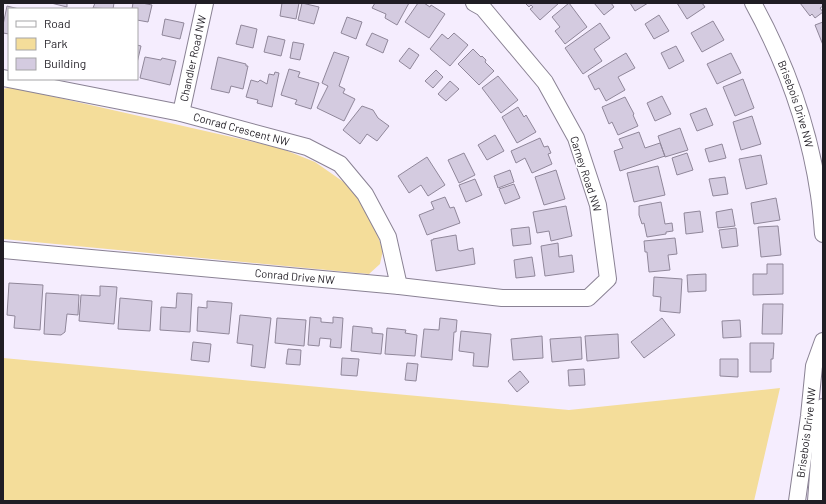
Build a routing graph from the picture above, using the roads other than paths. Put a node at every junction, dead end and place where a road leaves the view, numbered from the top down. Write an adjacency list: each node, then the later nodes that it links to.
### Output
1 (205, 3): 5 (street, Chandler Road NW)
2 (753, 3): 6 (street, Brisebois Drive NW)
3 (482, 5): 9 (street, Carney Road NW)
4 (13, 80): 5 (street, Conrad Crescent NW)
5 (181, 113): 8 (street, Conrad Crescent NW)
6 (823, 234)
7 (3, 250): 8 (street, Conrad Drive NW)
8 (399, 286): 9 (street, Conrad Drive NW)
9 (588, 298)
10 (823, 341): 12 (street, Brisebois Drive NW)
11 (823, 407): 13 (street, Brisebois Drive NW)
12 (797, 501)
13 (816, 501)

